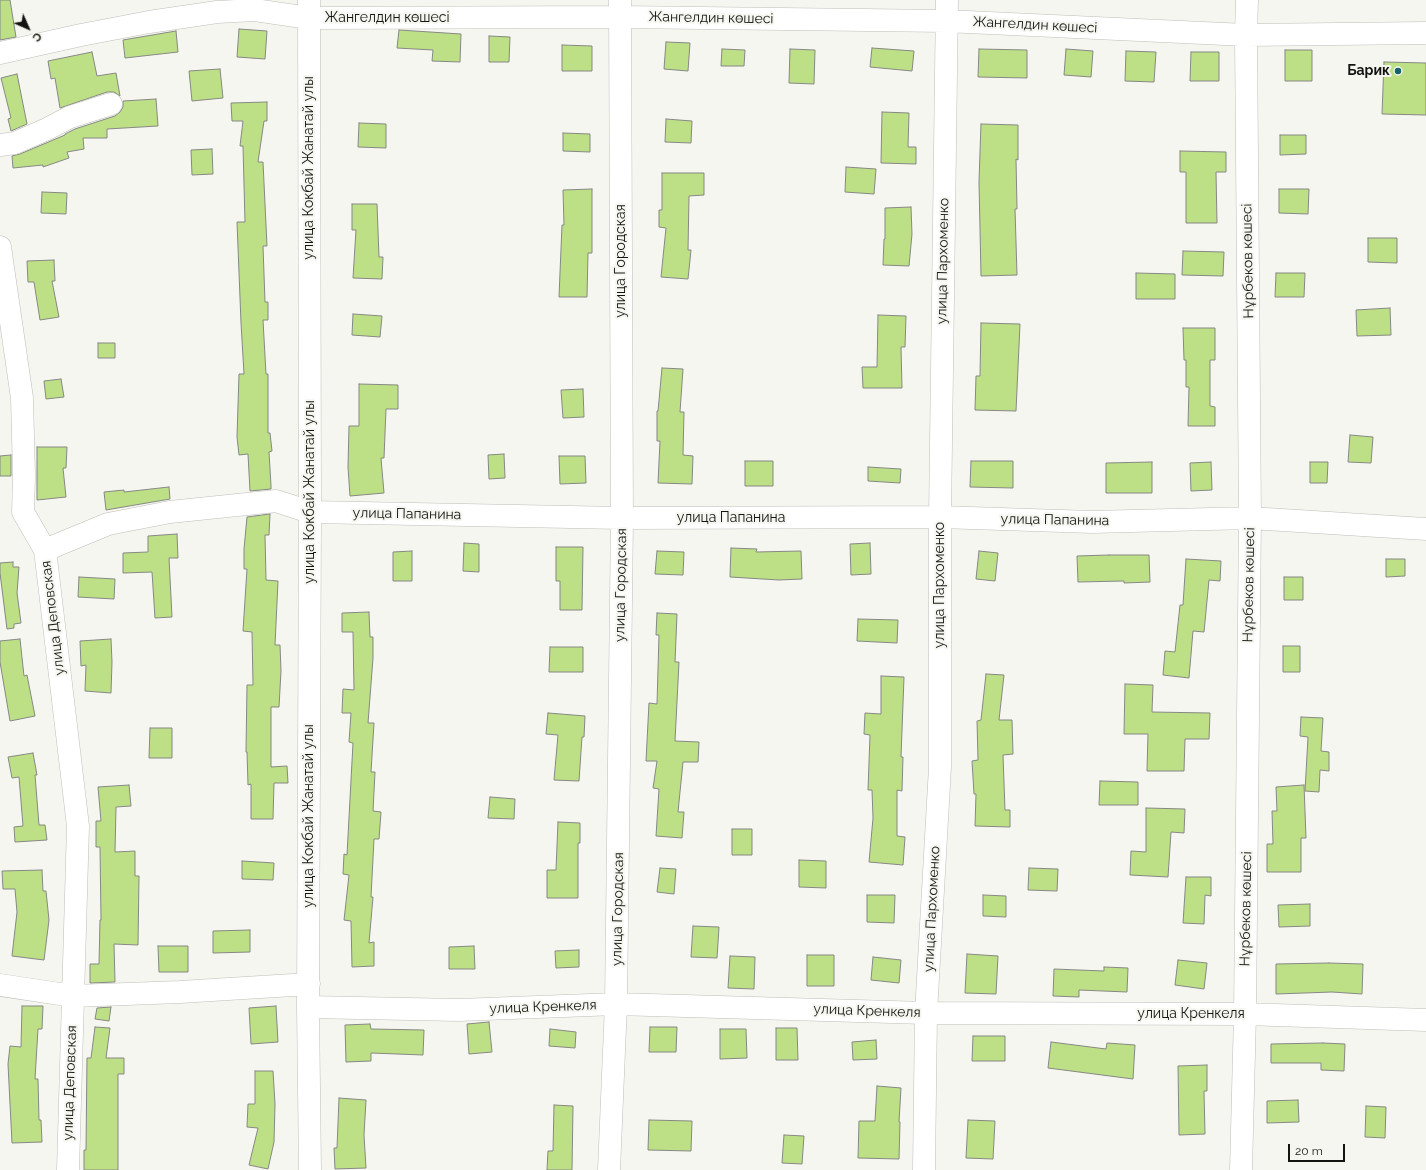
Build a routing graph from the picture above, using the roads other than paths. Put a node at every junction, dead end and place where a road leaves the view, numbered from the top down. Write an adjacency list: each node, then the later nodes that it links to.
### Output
1 (1247, 0): 5 (street, Нұрбеков көшесі)
2 (620, 8): 3 (street, Жангелдин көшесі); 4 (street, Жангелдин көшесі); 13 (street, улица Городская)
3 (309, 9): 7 (street, Жангелдин көшесі); 11 (street, улица Кокбай Жанатай улы)
4 (947, 10): 5 (street, Жангелдин көшесі); 12 (street, улица Пархоменко)
5 (1246, 34): 6 (street, Жангелдин көшесі); 14 (street, Нұрбеков көшесі)
6 (1426, 34)
7 (0, 53)
8 (111, 104): 9 (street)
9 (0, 145)
10 (0, 247): 16 (street, улица Деповская)
11 (310, 512): 13 (street, улица Папанина); 16 (street, улица Папанина); 17 (street, улица Кокбай Жанатай улы)
12 (940, 517): 13 (street, улица Папанина); 14 (street, улица Папанина); 22 (street, улица Пархоменко)
13 (622, 518): 20 (street, улица Городская)
14 (1250, 518): 15 (street, улица Папанина); 23 (street, Нұрбеков көшесі)
15 (1426, 529)
16 (45, 550): 19 (street, улица Деповская)
17 (309, 984): 19 (street); 21 (street, улица Кокбай Жанатай улы)
18 (0, 985): 19 (street)
19 (73, 996): 25 (street, улица Деповская)
20 (616, 1004): 21 (street, улица Кренкеля); 22 (street, улица Кренкеля); 27 (street, улица Городская)
21 (308, 1007): 26 (street, улица Кокбай Жанатай улы)
22 (926, 1013): 23 (street, улица Кренкеля); 28 (street, улица Пархоменко)
23 (1245, 1014): 24 (street, улица Кренкеля); 29 (street, Нұрбеков көшесі)
24 (1426, 1020)
25 (68, 1170)
26 (310, 1170)
27 (609, 1170)
28 (924, 1170)
29 (1242, 1170)

